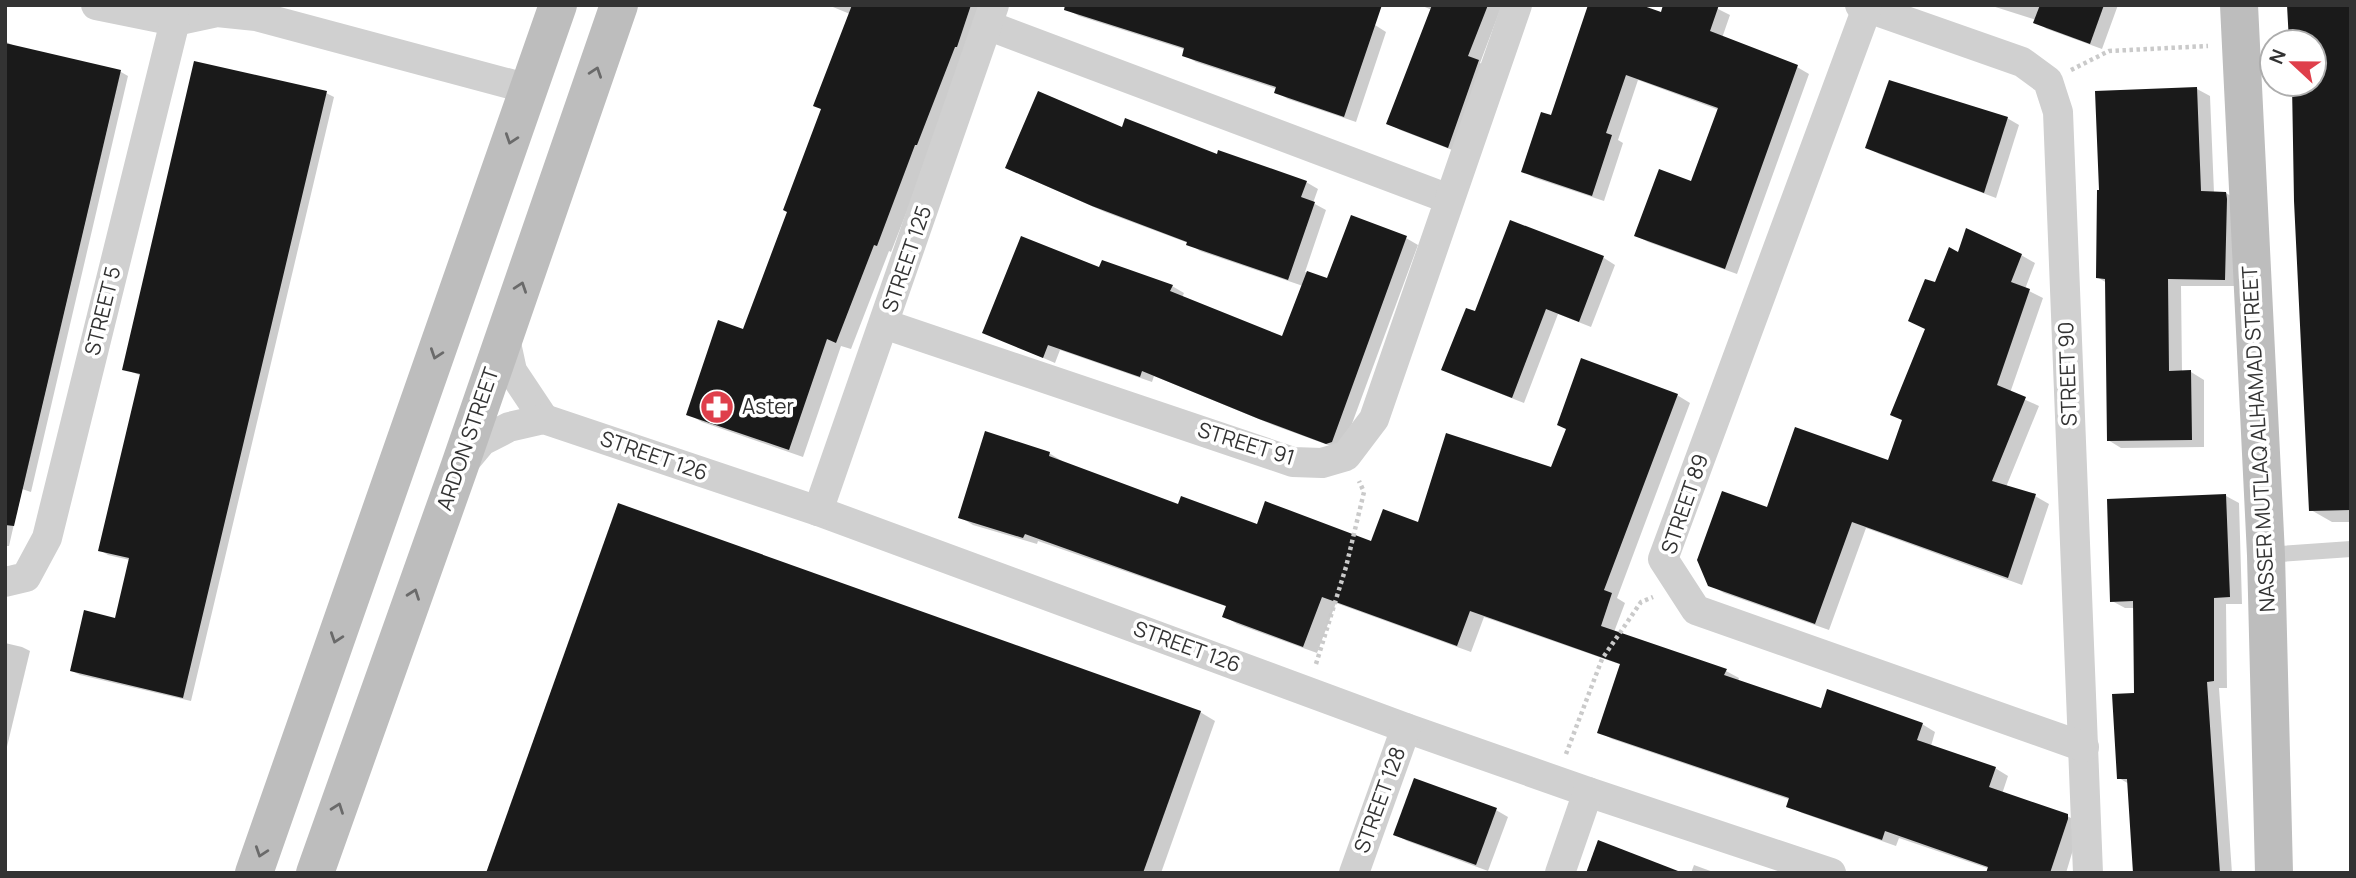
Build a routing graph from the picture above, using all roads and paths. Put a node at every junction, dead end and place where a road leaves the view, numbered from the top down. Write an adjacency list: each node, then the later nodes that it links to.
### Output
1 (96, 5): 8 (street)
2 (558, 5): 11 (main road)
3 (619, 5): 14 (main road, ARDON STREET, one-way to 3)
4 (1517, 5): 12 (street)
5 (2239, 5): 9 (main road, NASSER MUTLAQ ALHAMAD STREET)
6 (1863, 7): 10 (street); 22 (street, STREET 89)
7 (991, 15): 12 (street); 13 (street, STREET 125)
8 (175, 21): 11 (street); 21 (street, STREET 5)
9 (2241, 45): 10 (path); 20 (main road, NASSER MUTLAQ ALHAMAD STREET)
10 (2048, 81): 25 (street, STREET 90)
11 (529, 89): 28 (main road, one-way to 28)
12 (1449, 199): 16 (street)
13 (884, 324): 16 (street, STREET 91); 18 (street, STREET 125)
14 (504, 334): 15 (street); 17 (main road, ARDON STREET)
15 (544, 419): 17 (street); 18 (street, STREET 126)
16 (1346, 456): 23 (path)
17 (459, 468): 29 (main road, ARDON STREET, one-way to 17)
18 (818, 511): 23 (street, STREET 126)
19 (2351, 549): 20 (lane)
20 (2266, 555): 34 (main road, NASSER MUTLAQ ALHAMAD STREET)
21 (5, 582)
22 (1679, 584): 25 (street, STREET 89); 26 (path)
23 (1307, 691): 24 (street, STREET 126)
24 (1406, 728): 26 (street, STREET 126); 30 (street, STREET 128)
25 (2084, 747): 33 (street, STREET 90)
26 (1557, 781): 27 (street, STREET 126)
27 (1588, 792): 31 (street); 32 (street, STREET 126)
28 (254, 873)
29 (315, 873)
30 (1353, 873)
31 (1560, 873)
32 (1832, 873)
33 (2088, 873)
34 (2274, 873)

